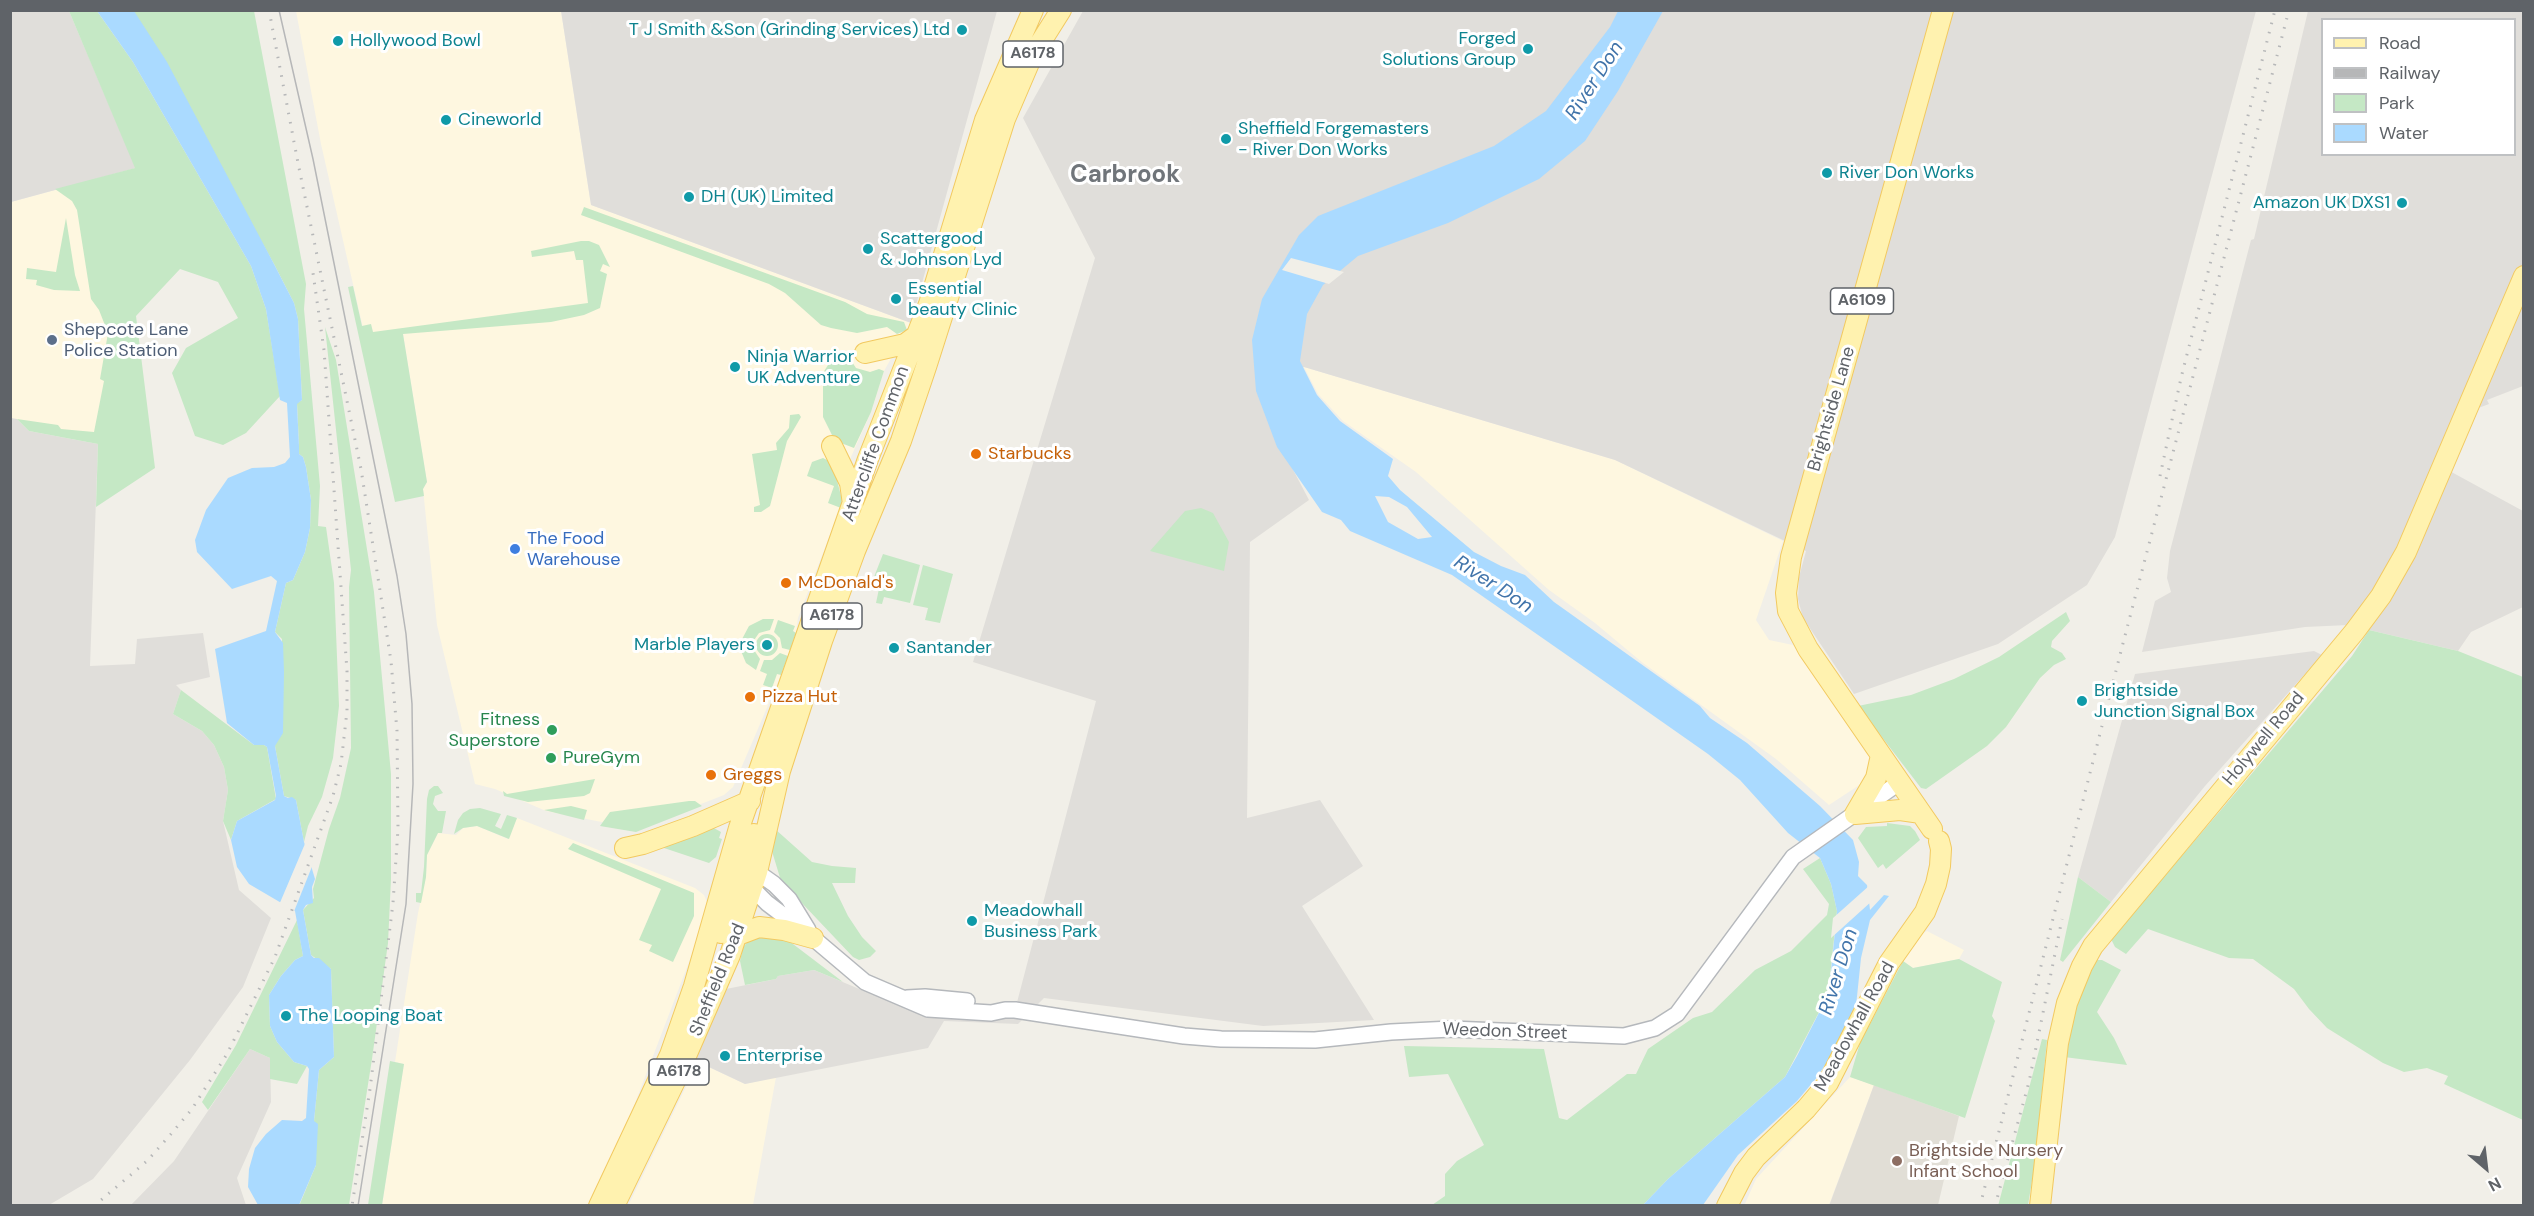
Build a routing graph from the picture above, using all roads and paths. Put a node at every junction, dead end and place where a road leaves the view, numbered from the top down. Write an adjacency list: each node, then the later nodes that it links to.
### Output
1 (1061, 10): 8 (main road, Attercliffe Common / A6178)
2 (1943, 10): 13 (main road, Brightside Lane / A6109)
3 (1031, 14): 5 (main road, Attercliffe Common / A6178)
4 (2523, 276): 25 (main road, Holywell Road)
5 (916, 336): 6 (main road); 7 (main road, Attercliffe Common / A6178)
6 (865, 353)
7 (900, 373): 8 (main road); 11 (main road, Attercliffe Common / A6178)
8 (916, 396): 9 (main road, Attercliffe Common / A6178)
9 (901, 441): 11 (main road); 19 (main road, Attercliffe Common / A6178)
10 (832, 446): 12 (main road)
11 (868, 459): 12 (main road, Attercliffe Common / A6178)
12 (853, 507): 15 (main road, Attercliffe Common / A6178)
13 (1881, 755): 14 (main road, Brightside Lane / A6109); 16 (main road)
14 (1900, 782): 16 (street, Weedon Street); 17 (main road, A6109)
15 (750, 801): 18 (main road); 19 (main road, Attercliffe Common / A6178)
16 (1850, 817): 17 (main road); 21 (street, Weedon Street)
17 (1931, 828): 22 (main road, Meadowhall Road)
18 (625, 848)
19 (739, 887): 20 (main road, Sheffield Road / A6178); 21 (street, Weedon Street); 23 (main road, Sheffield Road / A6178)
20 (738, 935): 21 (main road); 24 (main road, Sheffield Road / A6178)
21 (813, 938)
22 (1731, 1203)
23 (599, 1206)
24 (614, 1206)
25 (2040, 1206)

